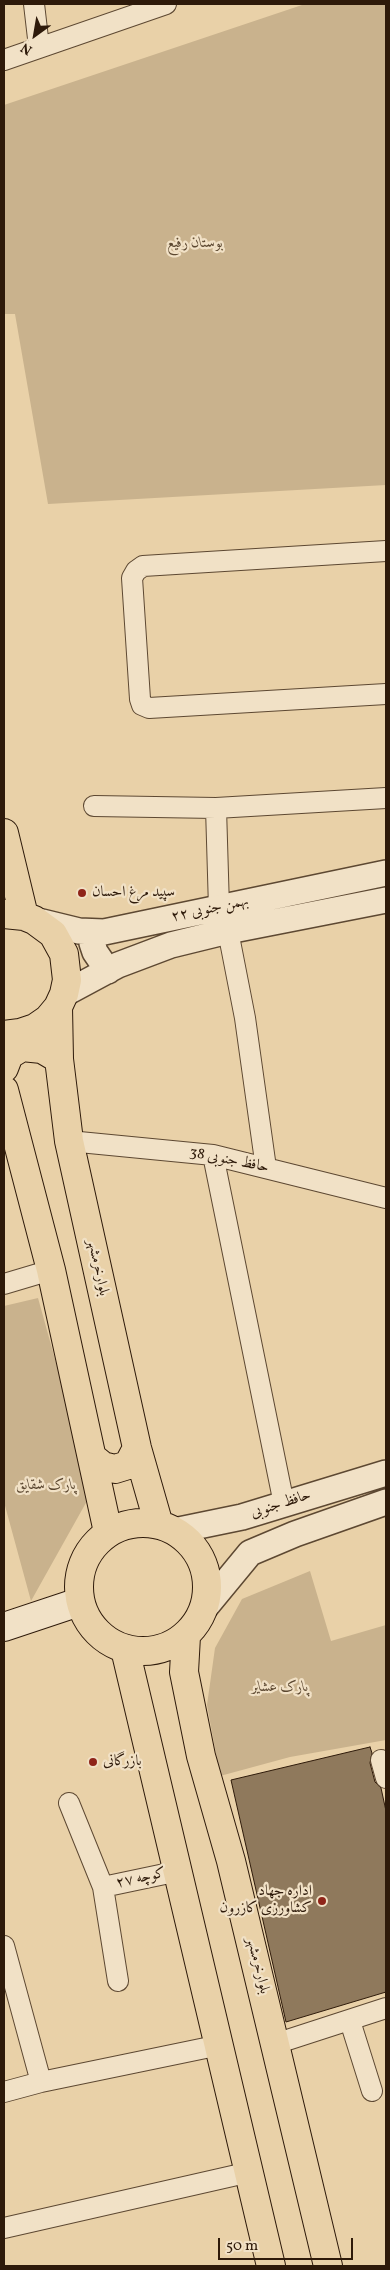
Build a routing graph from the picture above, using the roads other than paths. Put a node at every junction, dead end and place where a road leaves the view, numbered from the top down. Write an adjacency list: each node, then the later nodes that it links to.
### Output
1 (34, 4): 3 (street)
2 (166, 4): 3 (street)
3 (39, 47): 4 (street)
4 (4, 60)
5 (386, 551): 6 (street); 7 (street)
6 (386, 560)
7 (386, 694)
8 (386, 798): 10 (street)
9 (94, 806): 10 (street)
10 (216, 808): 14 (street)
11 (5, 841): 15 (main road)
12 (386, 873): 14 (street, ۲۲ بهمن جنوبی)
13 (386, 900): 16 (street, ۲۲ بهمن جنوبی)
14 (219, 908): 17 (street, ۲۲ بهمن جنوبی)
15 (21, 916): 17 (street, ۲۲ بهمن جنوبی); 19 (main road, بلوارخرمشهر)
16 (228, 931): 18 (street, ۲۲ بهمن جنوبی); 27 (street)
17 (95, 932): 18 (street)
18 (108, 971): 19 (street, ۲۲ بهمن جنوبی)
19 (61, 1000): 20 (main road); 21 (main road, بلوارخرمشهر)
20 (4, 1035)
21 (59, 1059): 22 (main road); 25 (main road, بلوارخرمشهر)
22 (4, 1068)
23 (4, 1090): 24 (main road)
24 (8, 1123): 29 (main road)
25 (69, 1140): 26 (street, حافظ جنوبی 38); 31 (main road, بلوارخرمشهر)
26 (213, 1155): 27 (street, حافظ جنوبی 38); 35 (street)
27 (266, 1168): 28 (street, حافظ جنوبی 38)
28 (386, 1198)
29 (51, 1270): 30 (street); 32 (main road)
30 (4, 1284)
31 (137, 1448): 32 (main road); 37 (main road, بلوارخرمشهر)
32 (92, 1457): 38 (main road)
33 (386, 1473): 35 (street, حافظ جنوبی)
34 (386, 1502): 39 (street)
35 (284, 1504): 36 (street, حافظ جنوبی)
36 (242, 1518): 37 (street, حافظ جنوبی); 39 (street)
37 (167, 1528): 38 (main road); 41 (main road)
38 (108, 1532): 40 (main road)
39 (250, 1553): 41 (street)
40 (80, 1602): 42 (main road); 44 (main road)
41 (203, 1610): 43 (main road)
42 (4, 1627)
43 (186, 1636): 44 (main road); 45 (main road, بلوارخرمشهر)
44 (125, 1649): 46 (main road)
45 (184, 1672): 46 (main road); 54 (main road, بلوارخرمشهر)
46 (134, 1687): 48 (main road)
47 (69, 1803): 49 (street)
48 (179, 1871): 49 (street, کوچه ۲۷); 55 (main road)
49 (103, 1887): 51 (street)
50 (4, 1946): 56 (street)
51 (118, 1981)
52 (386, 2008): 53 (street)
53 (350, 2020): 54 (street); 57 (street)
54 (275, 2044): 62 (main road, بلوارخرمشهر)
55 (220, 2045): 56 (street); 59 (main road)
56 (41, 2082): 58 (street)
57 (372, 2091)
58 (4, 2092)
59 (250, 2172): 60 (street); 61 (main road)
60 (4, 2228)
61 (271, 2266)
62 (328, 2266)

